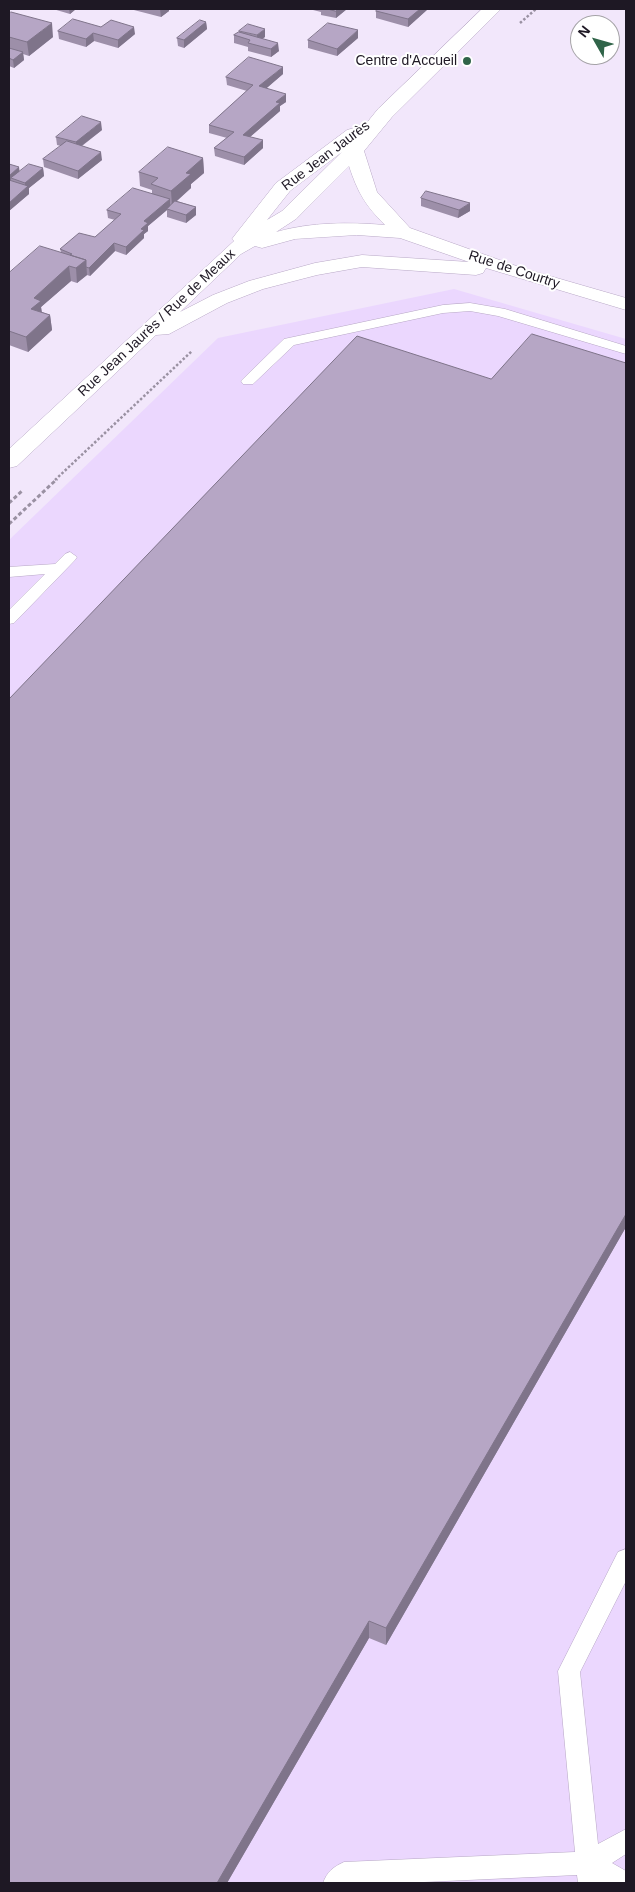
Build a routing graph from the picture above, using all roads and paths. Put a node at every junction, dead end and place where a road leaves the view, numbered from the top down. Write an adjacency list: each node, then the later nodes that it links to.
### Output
1 (492, 9): 2 (main road, Rue Jean Jaurès)
2 (385, 113): 3 (main road, Rue Jean Jaurès); 4 (main road, Rue Jean Jaurès)
3 (354, 151): 5 (main road, Rue Jean Jaurès / Rue de Meaux); 6 (main road, Rue de Courtry)
4 (318, 159): 5 (main road); 7 (main road, Rue Jean Jaurès)
5 (322, 211): 6 (main road, Rue de Courtry); 7 (main road, Rue de Courtry); 7 (main road, Rue Jean Jaurès / Rue de Meaux); 8 (main road)
6 (404, 232): 9 (main road, Rue de Courtry)
7 (234, 250): 12 (main road, Rue Jean Jaurès / Rue de Meaux)
8 (362, 261): 9 (main road); 12 (main road)
9 (515, 272): 10 (main road, Rue de Courtry)
10 (626, 304)
11 (197, 346): 16 (path)
12 (129, 347): 15 (main road, Rue Jean Jaurès / Rue de Meaux)
13 (626, 350): 14 (lane)
14 (248, 381)
15 (9, 462)
16 (9, 524)
17 (70, 557): 18 (lane)
18 (59, 568): 19 (lane); 20 (lane)
19 (9, 572)
20 (9, 619)
21 (626, 1559): 23 (lane)
22 (626, 1841): 23 (lane)
23 (590, 1873): 24 (lane); 25 (lane)
24 (335, 1883)
25 (624, 1883)

